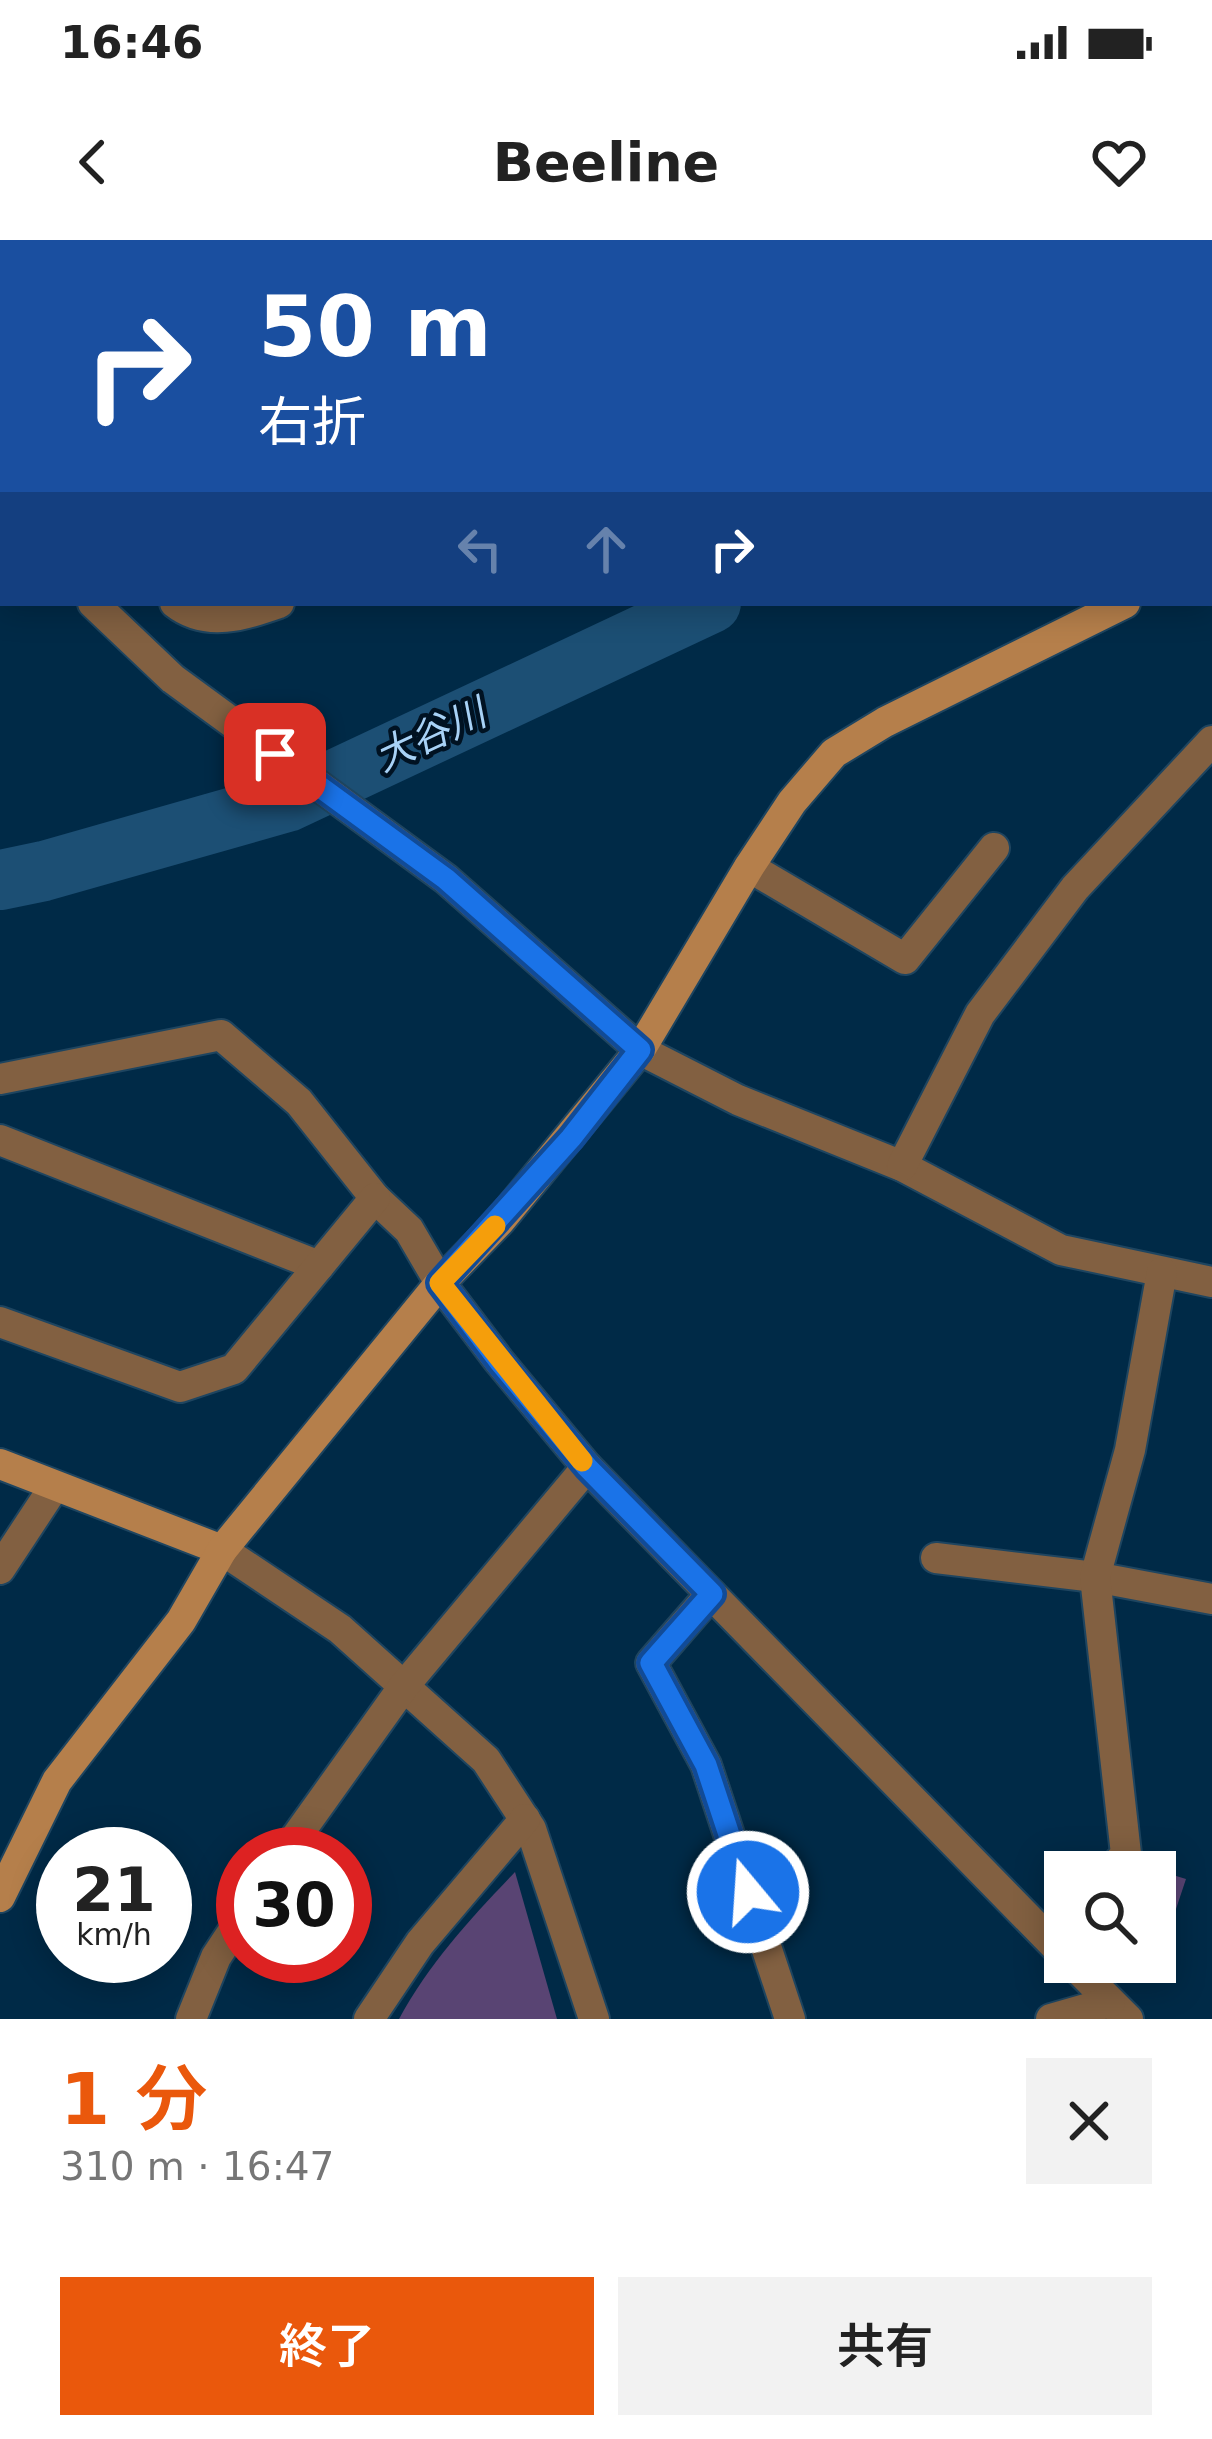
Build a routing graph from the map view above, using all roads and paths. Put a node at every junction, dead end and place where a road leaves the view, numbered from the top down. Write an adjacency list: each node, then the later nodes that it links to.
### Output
1 (96, 606): 8 (street)
2 (179, 606): 3 (street)
3 (271, 606)
4 (1119, 606): 7 (street)
5 (1212, 741): 11 (street)
6 (994, 848): 7 (street)
7 (749, 867): 8 (street)
8 (640, 1050): 11 (street); 16 (street)
9 (0, 1079): 12 (street)
10 (0, 1140): 13 (street)
11 (902, 1166): 14 (street)
12 (375, 1198): 13 (street); 16 (street)
13 (319, 1266): 17 (street)
14 (1162, 1272): 15 (street); 24 (street)
15 (1212, 1282)
16 (440, 1283): 19 (street); 21 (street)
17 (0, 1322)
18 (0, 1464): 20 (street)
19 (587, 1467): 25 (street); 27 (street)
20 (54, 1487): 21 (street); 23 (street)
21 (222, 1550): 27 (street); 31 (street)
22 (936, 1558): 24 (street)
23 (0, 1569)
24 (1095, 1577): 26 (street); 30 (street)
25 (712, 1594): 32 (street); 39 (street)
26 (1212, 1599)
27 (404, 1686): 28 (street); 29 (street)
28 (525, 1819): 37 (street); 38 (street)
29 (303, 1827)
30 (1126, 1851)
31 (0, 1897)
32 (1044, 1926)
33 (216, 1957): 36 (street)
34 (1096, 1983): 35 (street)
35 (1119, 2010): 40 (street)
36 (191, 2019)
37 (369, 2019)
38 (594, 2019)
39 (790, 2019)
40 (1051, 2019)

